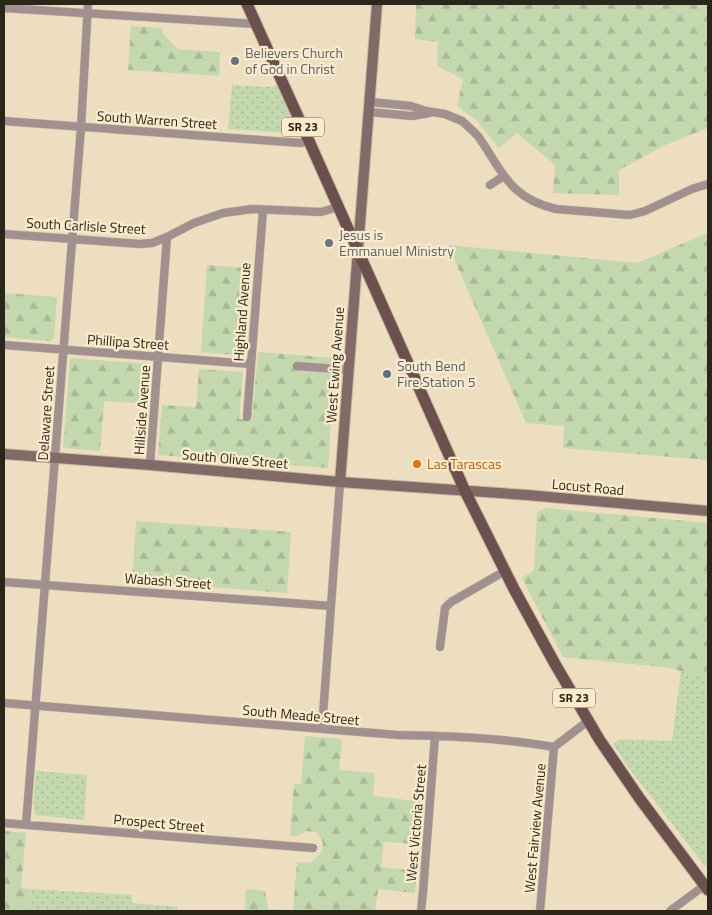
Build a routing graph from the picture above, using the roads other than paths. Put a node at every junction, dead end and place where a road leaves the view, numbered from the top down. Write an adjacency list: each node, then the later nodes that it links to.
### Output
1 (88, 4): 5 (street, Delaware Street)
2 (247, 4): 6 (main road, SR 23)
3 (377, 4): 7 (street, West Ewing Avenue)
4 (4, 8): 5 (street)
5 (87, 14): 6 (street); 9 (street, Delaware Street)
6 (256, 24): 10 (main road, SR 23)
7 (369, 107): 11 (street); 19 (street, West Ewing Avenue)
8 (4, 121): 9 (street, South Warren Street)
9 (81, 127): 10 (street, South Warren Street); 18 (street, Delaware Street)
10 (309, 141): 14 (main road, SR 23)
11 (504, 176): 12 (street); 13 (street)
12 (708, 184)
13 (490, 185)
14 (338, 207): 15 (street, South Carlisle Street); 19 (main road, SR 23)
15 (262, 210): 17 (street, South Carlisle Street); 23 (street, Highland Avenue)
16 (4, 234): 18 (street, South Carlisle Street)
17 (167, 237): 18 (street, South Carlisle Street); 22 (street, Hillside Avenue)
18 (71, 238): 21 (street, Delaware Street)
19 (358, 252): 25 (street, West Ewing Avenue); 31 (main road, SR 23)
20 (4, 345): 21 (street, Phillipa Street)
21 (64, 350): 22 (street, Phillipa Street); 28 (street, Delaware Street)
22 (159, 357): 23 (street, Phillipa Street); 29 (street, Hillside Avenue)
23 (251, 364): 26 (street, Highland Avenue)
24 (297, 366): 25 (street)
25 (349, 370): 30 (street, West Ewing Avenue)
26 (247, 417)
27 (4, 454): 28 (street, South Olive Street)
28 (55, 458): 29 (street, South Olive Street); 35 (street, Delaware Street)
29 (150, 465): 30 (street, South Olive Street)
30 (340, 482): 31 (street, South Olive Street); 36 (street, West Ewing Avenue)
31 (465, 491): 32 (street, Locust Road); 33 (main road, SR 23)
32 (708, 511)
33 (505, 570): 37 (street); 40 (main road, SR 23)
34 (4, 582): 35 (street, Wabash Street)
35 (45, 585): 36 (street, Wabash Street); 39 (street, Delaware Street)
36 (331, 606): 41 (street, West Ewing Avenue)
37 (440, 647)
38 (4, 703): 39 (street, South Meade Street)
39 (36, 706): 41 (street, South Meade Street); 45 (street, Delaware Street)
40 (588, 721): 43 (street); 47 (main road, SR 23)
41 (322, 729): 42 (street, South Meade Street)
42 (435, 736): 43 (street, South Meade Street); 48 (street, West Victoria Street)
43 (554, 747): 49 (street, West Fairview Avenue)
44 (4, 823): 45 (street, Prospect Street)
45 (26, 825): 46 (street, Prospect Street)
46 (313, 848)
47 (706, 888): 50 (street)
48 (421, 911)
49 (540, 911)
50 (670, 911)

